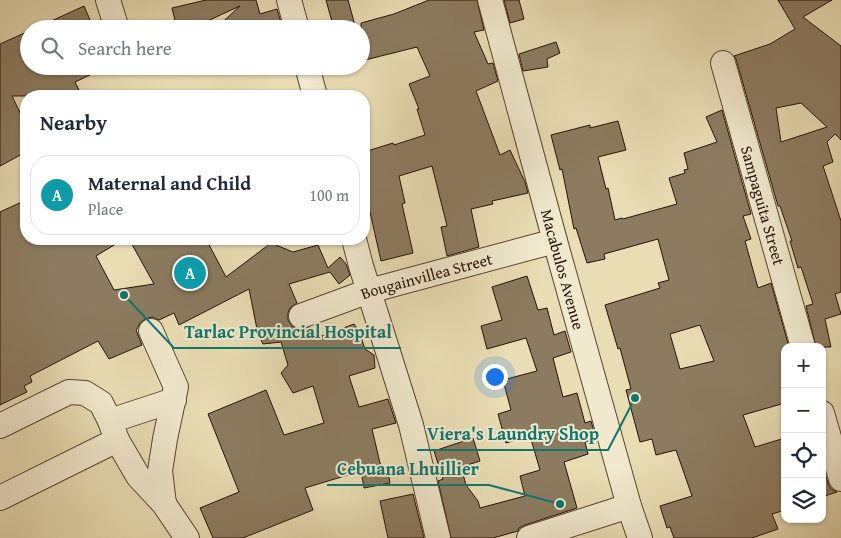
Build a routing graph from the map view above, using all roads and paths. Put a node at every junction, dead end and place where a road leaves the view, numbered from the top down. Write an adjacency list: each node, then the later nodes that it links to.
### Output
1 (108, 0): 4 (street)
2 (289, 0): 5 (street)
3 (490, 0): 9 (street, Macabulos Avenue)
4 (114, 20)
5 (295, 20)
6 (723, 63): 14 (street, Sampaguita Street)
7 (309, 75): 8 (street)
8 (313, 90)
9 (554, 241): 11 (street, Bougainvillea Street); 22 (street, Macabulos Avenue)
10 (356, 245): 11 (street)
11 (369, 291): 12 (street, Bougainvillea Street); 24 (street)
12 (301, 316)
13 (151, 331): 15 (street)
14 (803, 343)
15 (174, 400): 18 (street); 21 (street)
16 (0, 426): 18 (street)
17 (826, 427): 19 (street)
18 (114, 431): 20 (street); 21 (street)
19 (841, 479)
20 (0, 498)
21 (164, 504): 23 (street)
22 (629, 506): 25 (street); 26 (street, Macabulos Avenue)
23 (187, 538)
24 (438, 538)
25 (529, 538)
26 (640, 538)

